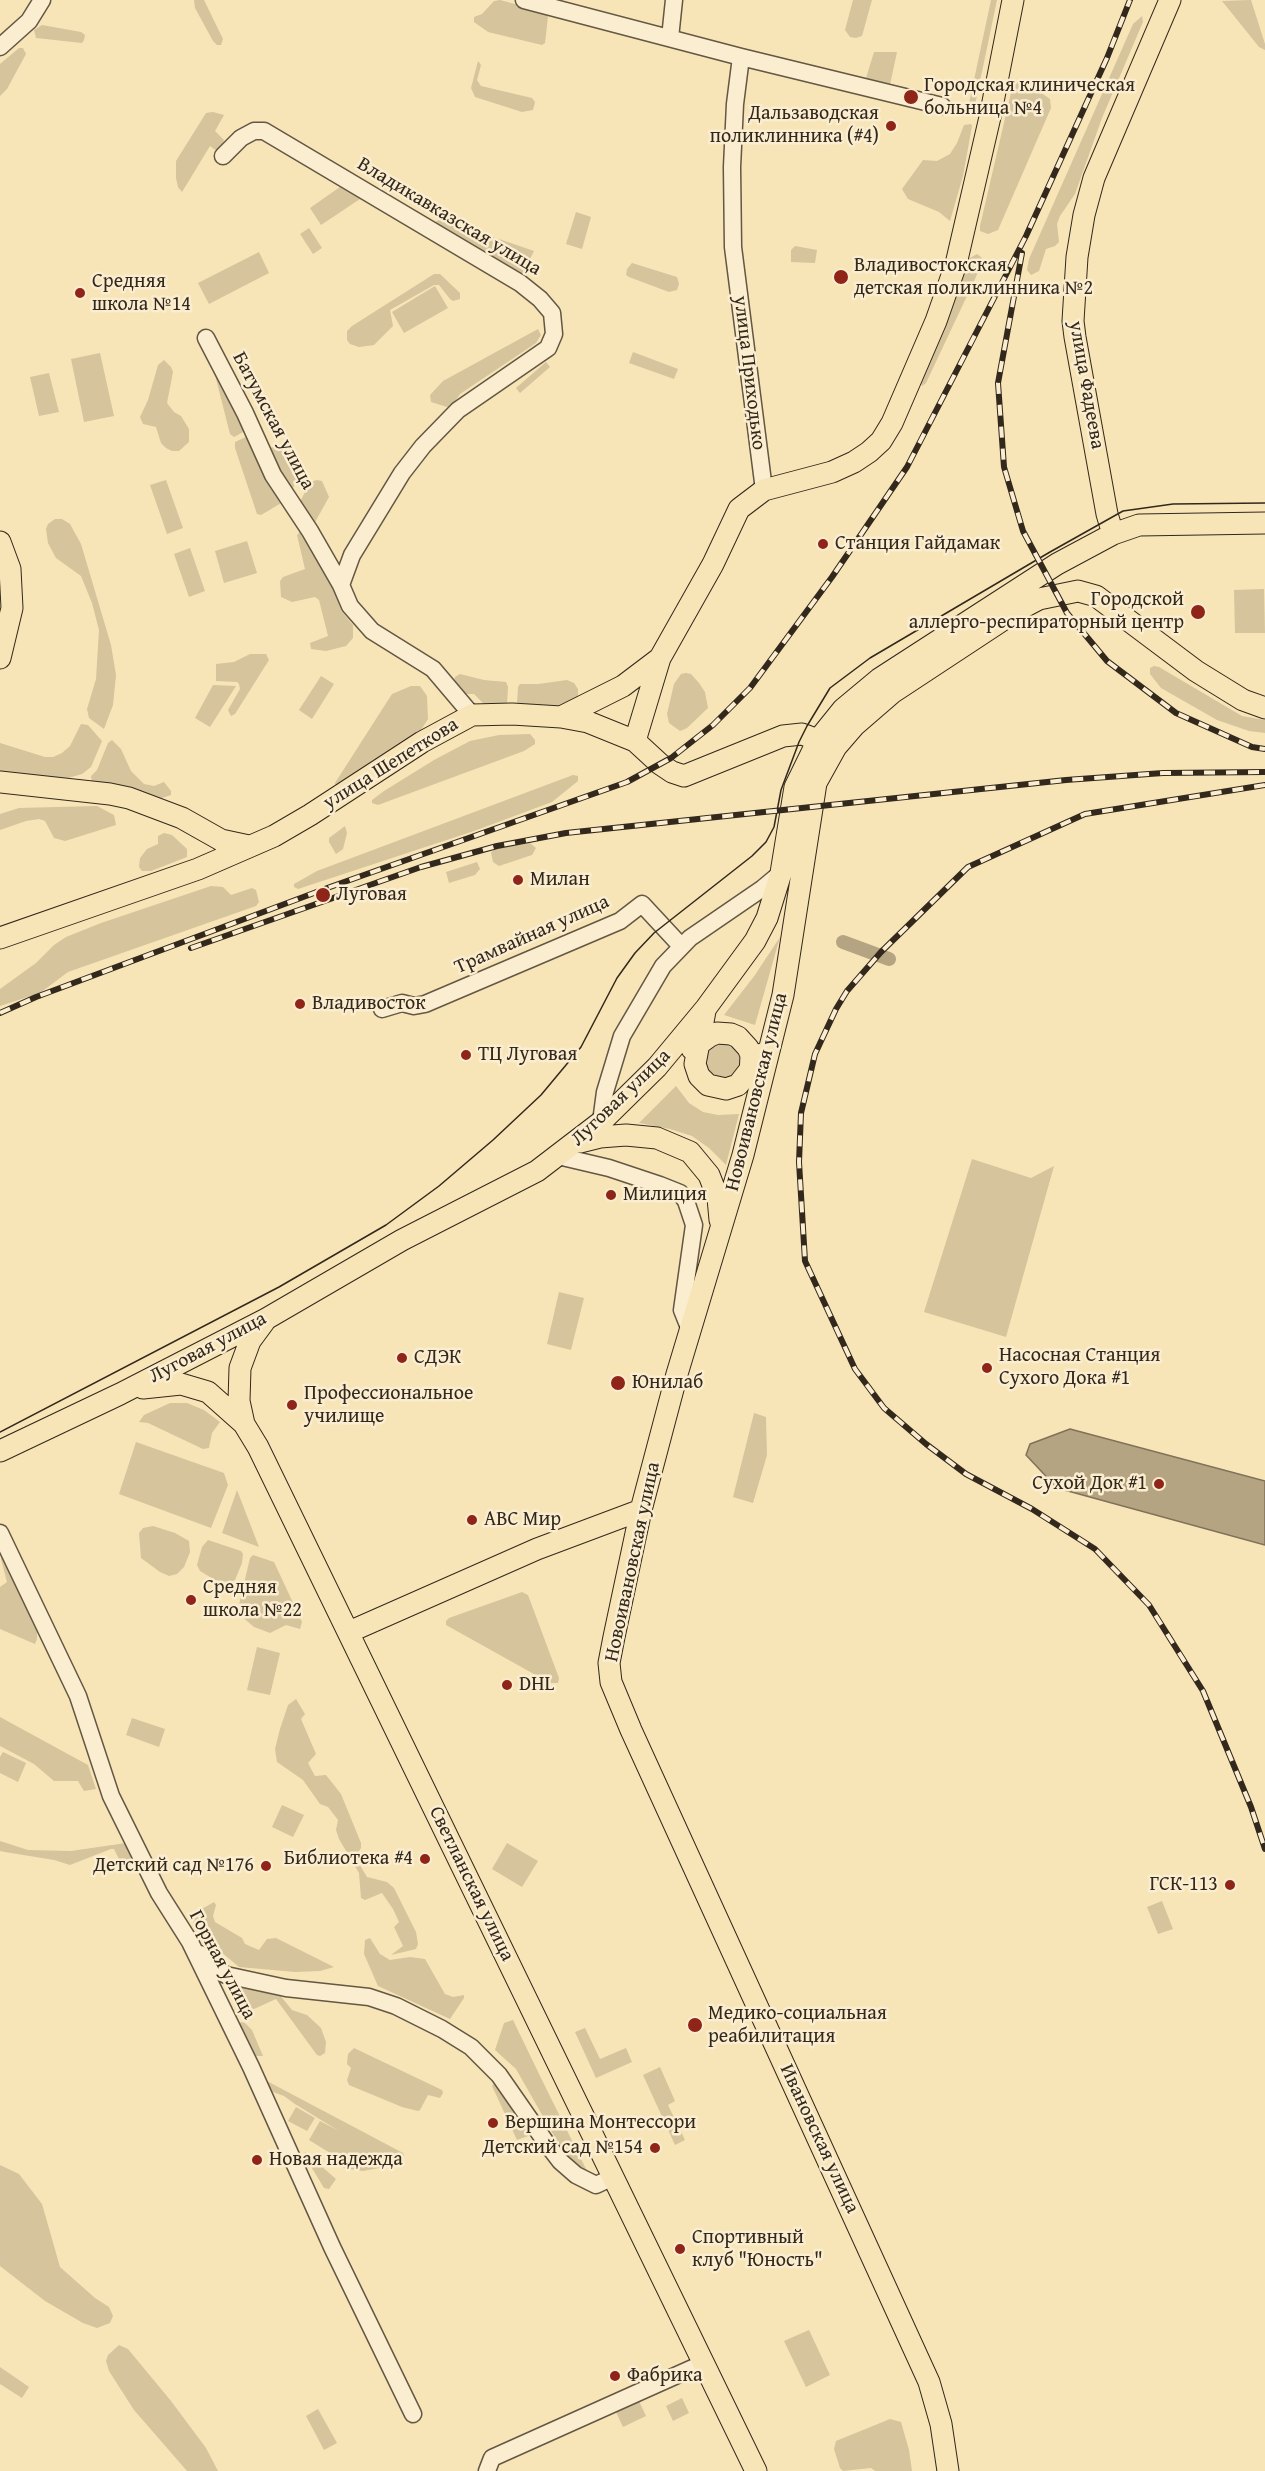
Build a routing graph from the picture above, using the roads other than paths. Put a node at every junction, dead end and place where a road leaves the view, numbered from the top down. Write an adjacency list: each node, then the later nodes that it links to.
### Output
1 (42, 0): 7 (street)
2 (524, 0): 6 (street)
3 (674, 0): 6 (street)
4 (1013, 0): 12 (main road)
5 (1170, 0): 14 (main road, улица Фадеева)
6 (670, 38): 8 (street)
7 (0, 47)
8 (741, 57): 9 (street); 12 (street, улица Приходько)
9 (942, 106)
10 (223, 156): 16 (street, Владикавказская улица)
11 (206, 338): 16 (street, Батумская улица)
12 (764, 490): 18 (main road)
13 (1265, 523): 14 (main road, Луговая улица)
14 (1113, 534): 22 (main road, Луговая улица)
15 (0, 542): 17 (main road)
16 (342, 585): 20 (street)
17 (0, 658)
18 (660, 658): 21 (main road); 23 (main road)
19 (1265, 708): 33 (main road, Новоивановская улица)
20 (472, 716): 21 (main road, улица Шепеткова); 26 (main road, улица Шепеткова)
21 (561, 717): 23 (main road, улица Шепеткова)
22 (818, 740): 23 (main road, улица Шепеткова); 28 (main road, Луговая улица)
23 (635, 741)
24 (0, 782): 25 (main road)
25 (199, 826): 26 (main road); 27 (main road)
26 (250, 846): 27 (main road, улица Шепеткова)
27 (207, 865): 29 (main road, улица Шепеткова)
28 (781, 873): 30 (street); 31 (main road, Луговая улица)
29 (0, 938)
30 (681, 946): 32 (street, Трамвайная улица); 38 (street)
31 (706, 1008): 34 (main road); 35 (main road, Луговая улица)
32 (382, 1010)
33 (771, 1042): 36 (main road); 37 (main road, Новоивановская улица)
34 (699, 1046): 35 (main road); 36 (main road); 36 (main road)
35 (657, 1067): 38 (main road, Луговая улица)
36 (750, 1070): 37 (main road)
37 (754, 1105): 40 (main road, Новоивановская улица)
38 (601, 1122): 39 (main road, Луговая улица)
39 (566, 1150): 40 (main road); 41 (main road, Луговая улица); 42 (street)
40 (721, 1230): 42 (main road, Новоивановская улица)
41 (266, 1319): 43 (main road, Луговая улица); 44 (main road)
42 (690, 1330): 46 (main road, Новоивановская улица)
43 (120, 1394): 44 (main road, Светланская улица); 45 (main road, Луговая улица)
44 (244, 1424): 48 (main road, Светланская улица)
45 (0, 1451)
46 (641, 1510): 48 (main road); 49 (main road, Новоивановская улица)
47 (0, 1533): 50 (street, Горная улица)
48 (348, 1632): 51 (main road, Светланская улица)
49 (611, 1682): 56 (main road, Ивановская улица)
50 (190, 1942): 51 (street); 53 (street, Горная улица)
51 (613, 2177): 52 (main road, Светланская улица)
52 (704, 2363): 54 (street); 55 (main road, Светланская улица)
53 (413, 2414)
54 (487, 2471)
55 (756, 2471)
56 (948, 2471)

